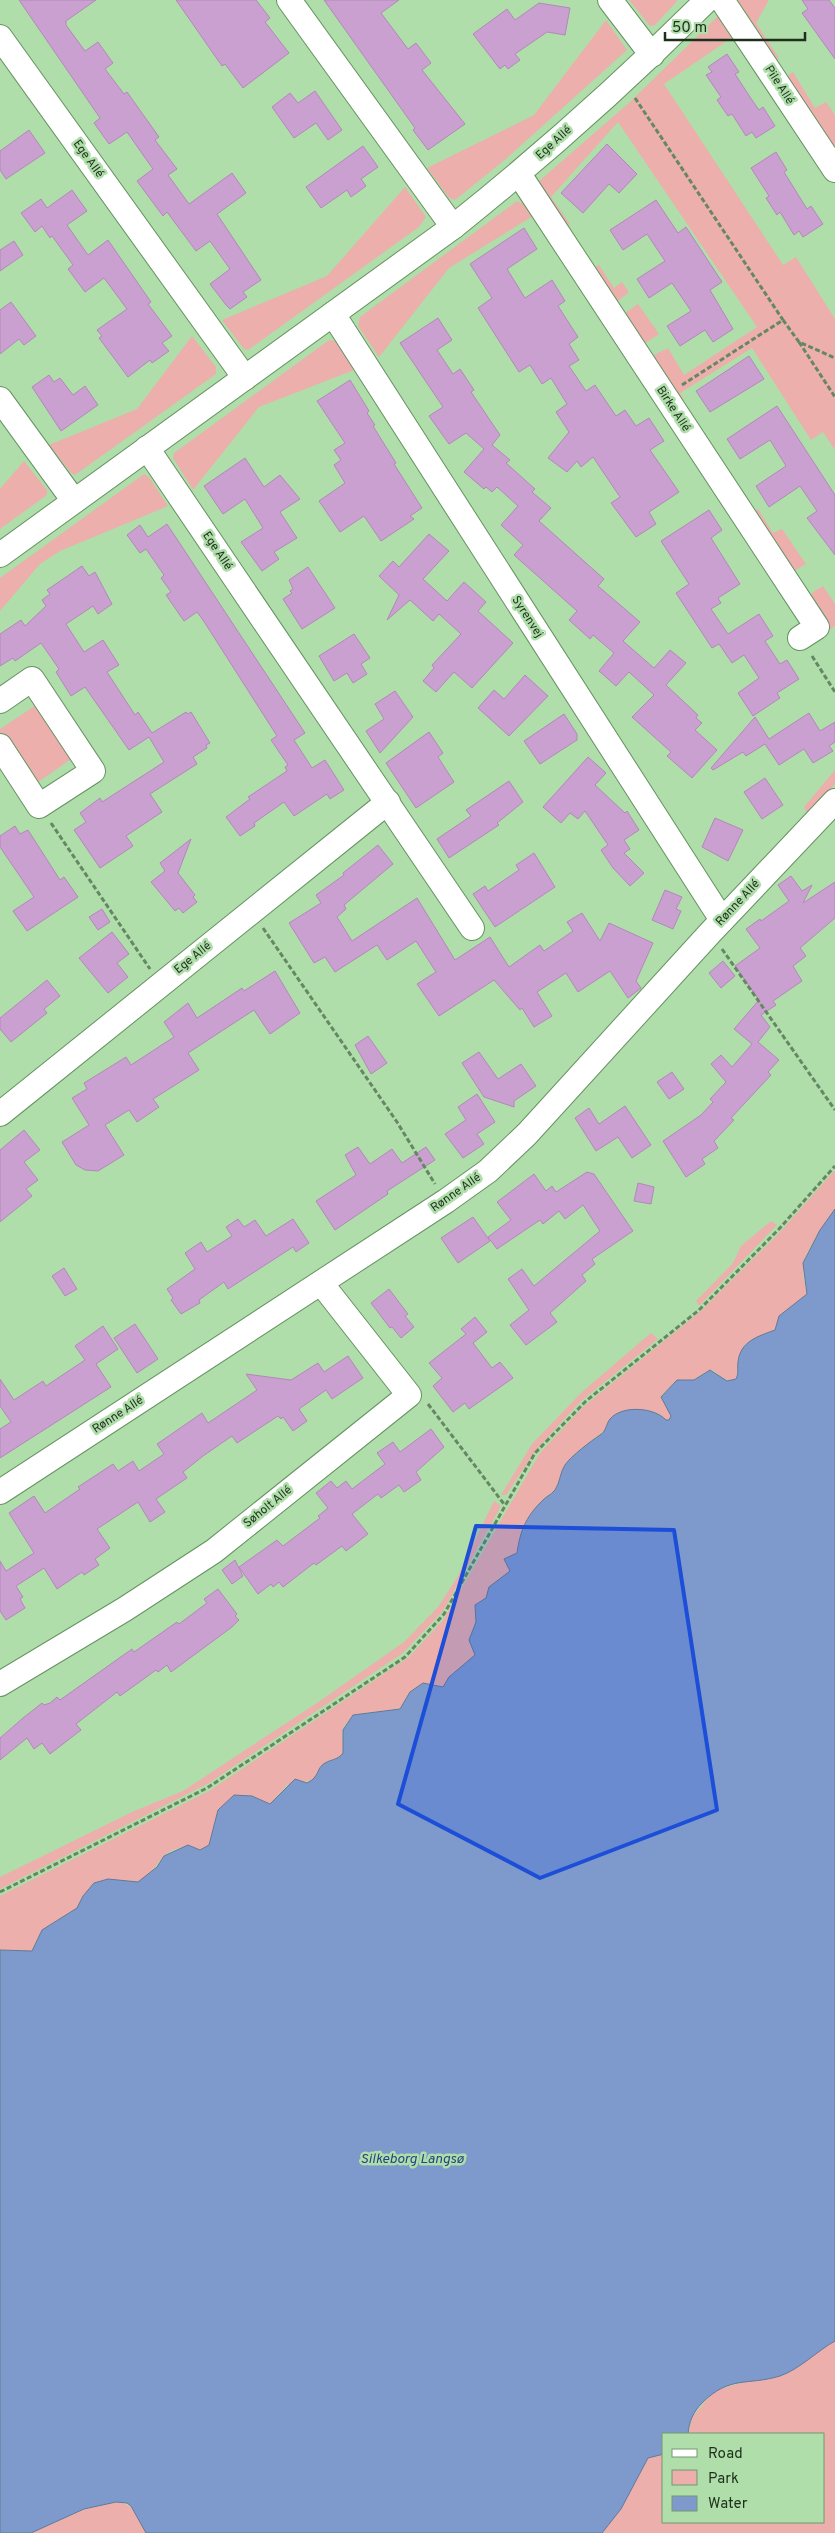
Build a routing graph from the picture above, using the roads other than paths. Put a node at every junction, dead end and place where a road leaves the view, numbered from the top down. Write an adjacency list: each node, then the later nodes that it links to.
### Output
1 (289, 0): 9 (street)
2 (610, 0): 6 (street)
3 (707, 0): 6 (street, Ege Allé)
4 (722, 0): 7 (street, Pile Allé)
5 (0, 37): 11 (street, Ege Allé)
6 (652, 55): 8 (street, Ege Allé)
7 (835, 170)
8 (519, 174): 9 (street, Ege Allé); 16 (street, Birke Allé)
9 (453, 228): 10 (street, Ege Allé)
10 (333, 314): 11 (street, Ege Allé); 21 (street, Syrenvej)
11 (245, 378): 13 (street, Ege Allé)
12 (0, 399): 14 (street)
13 (148, 448): 14 (street, Ege Allé); 20 (street, Ege Allé)
14 (74, 501): 15 (street, Ege Allé)
15 (0, 555)
16 (800, 638)
17 (0, 700): 18 (street)
18 (0, 746)
19 (835, 801): 21 (street, Rønne Allé)
20 (388, 802): 22 (street, Ege Allé); 23 (street, Ege Allé)
21 (716, 926): 24 (street, Rønne Allé)
22 (472, 928)
23 (0, 1114)
24 (321, 1283): 25 (street, Rønne Allé); 26 (street, Søholt Allé)
25 (0, 1492)
26 (0, 1684)

